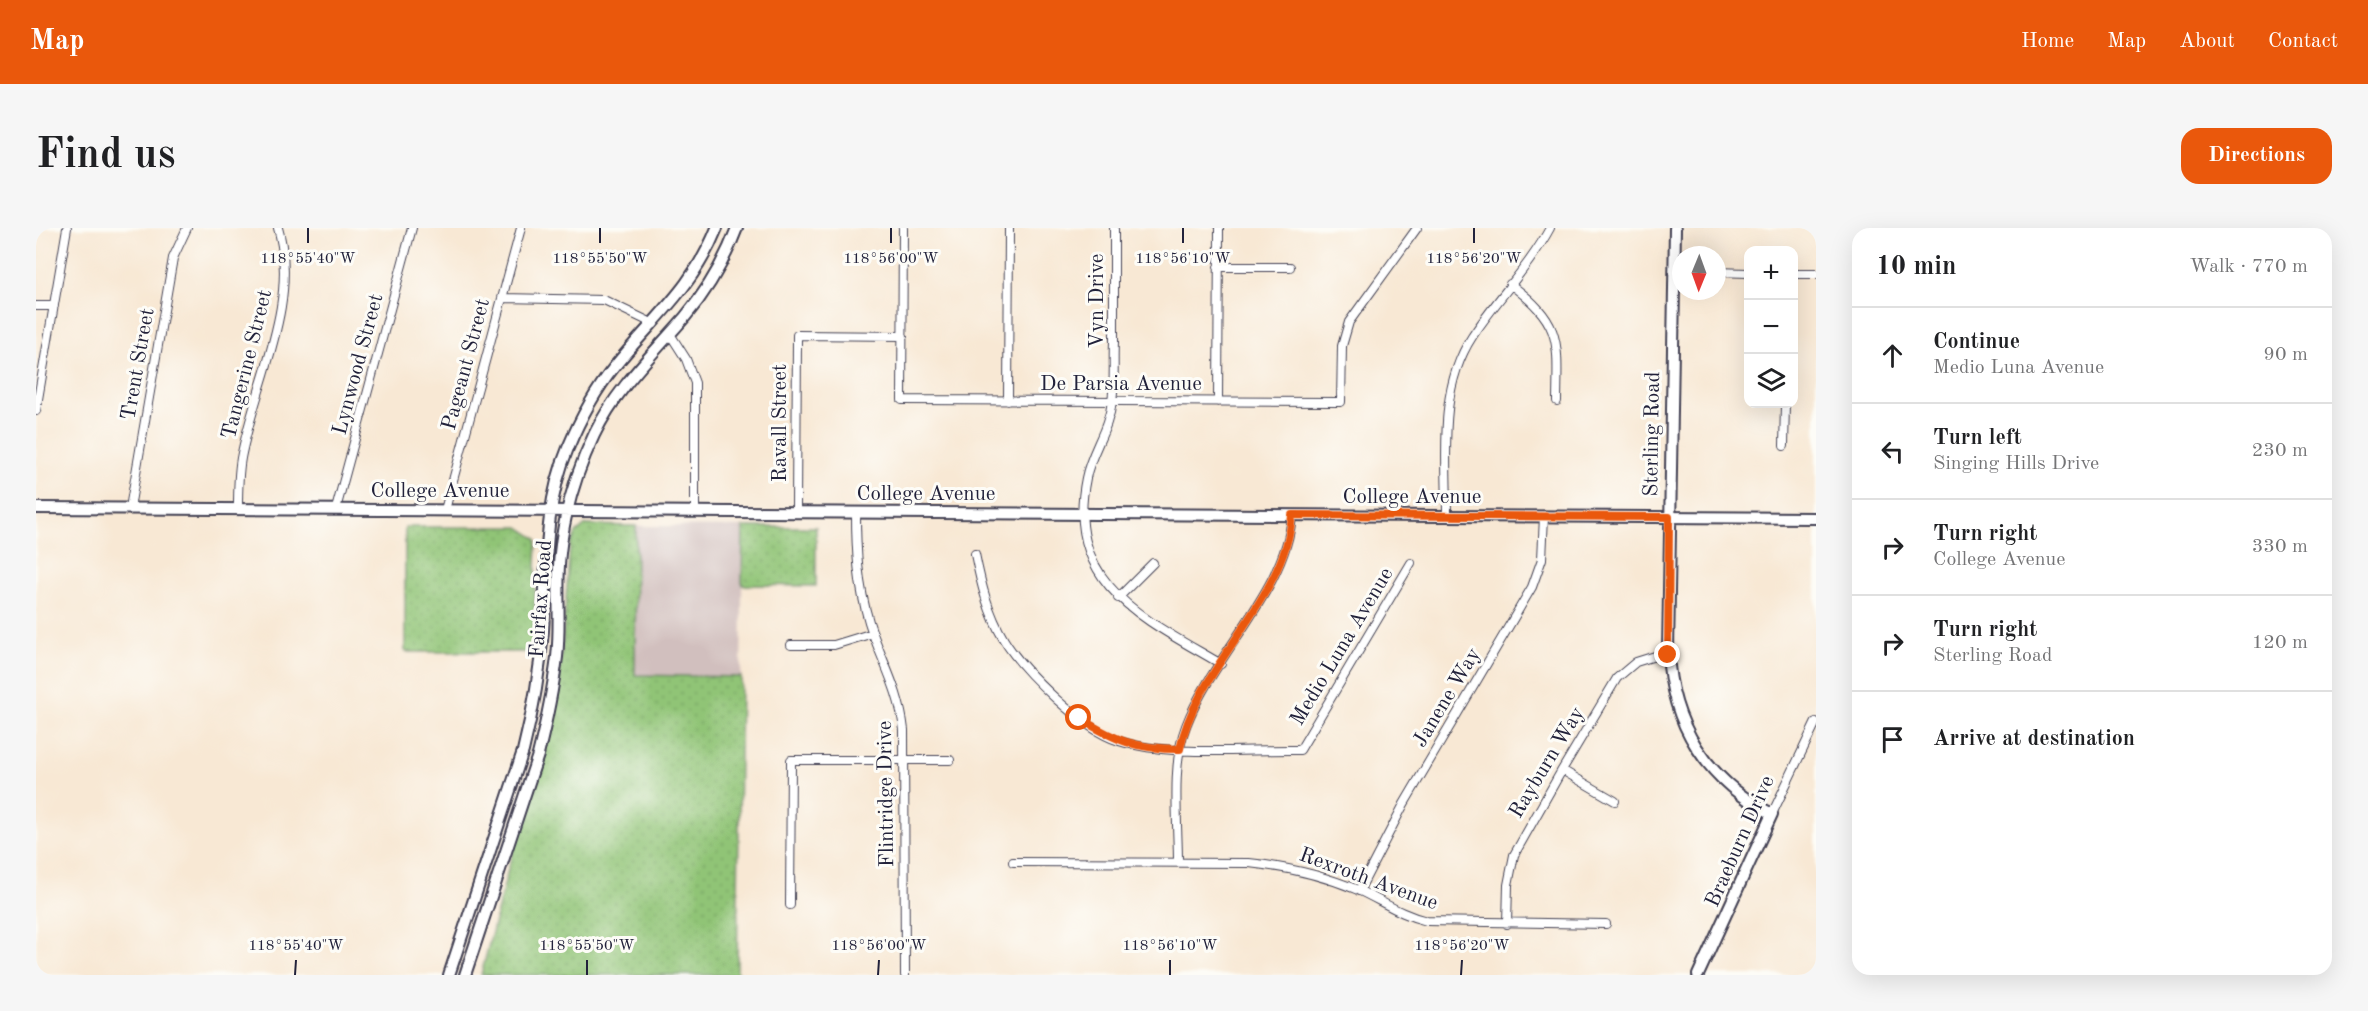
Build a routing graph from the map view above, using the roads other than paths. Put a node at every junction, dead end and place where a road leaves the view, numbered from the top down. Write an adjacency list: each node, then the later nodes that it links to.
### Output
1 (68, 228): 26 (street)
2 (187, 228): 38 (street, Trent Street)
3 (278, 228): 39 (street, Tangerine Street)
4 (412, 228): 40 (street, Lynwood Street)
5 (521, 228): 23 (street, Pageant Street)
6 (717, 228): 27 (street, Fairfax Road)
7 (737, 228): 28 (street, Fairfax Road)
8 (903, 228): 29 (street)
9 (1009, 228): 30 (street)
10 (1114, 228): 31 (street, Vyn Drive)
11 (1219, 228): 16 (street)
12 (1417, 228): 33 (street, De Parsia Avenue)
13 (1550, 228): 22 (street)
14 (1675, 228): 15 (street, Sterling Road)
15 (1676, 246)
16 (1218, 267): 17 (street); 33 (street)
17 (1290, 267)
18 (1726, 272): 19 (street)
19 (1744, 273)
20 (1798, 274): 21 (street)
21 (1816, 274)
22 (1510, 284): 32 (street); 49 (street)
23 (502, 298): 27 (street); 42 (street, Pageant Street)
24 (1677, 300): 51 (street, Sterling Road)
25 (36, 306): 26 (street)
26 (54, 306): 35 (street)
27 (654, 324): 41 (street, Fairfax Road)
28 (670, 334): 43 (street, Fairfax Road); 44 (street)
29 (903, 336): 30 (street, De Parsia Avenue); 45 (street, Ravall Street)
30 (1008, 401): 31 (street, De Parsia Avenue)
31 (1113, 401): 33 (street, De Parsia Avenue); 47 (street, Vyn Drive)
32 (1557, 401)
33 (1218, 402)
34 (1785, 408): 36 (street)
35 (36, 411)
36 (1784, 446)
37 (36, 508): 38 (street, College Avenue)
38 (130, 508): 39 (street, College Avenue)
39 (238, 509): 40 (street, College Avenue)
40 (336, 509): 42 (street, College Avenue)
41 (550, 509): 42 (street, College Avenue); 43 (street, College Avenue); 74 (street, Fairfax Road)
42 (445, 510)
43 (569, 510): 44 (street, College Avenue); 75 (street, Fairfax Road)
44 (695, 511): 45 (street, College Avenue)
45 (796, 512): 46 (street, College Avenue)
46 (856, 512): 47 (street, College Avenue); 57 (street, Flintridge Drive)
47 (1083, 514): 48 (street, College Avenue); 56 (street, Vyn Drive)
48 (1292, 515): 49 (street, College Avenue); 60 (street)
49 (1447, 516): 50 (street, College Avenue)
50 (1544, 516): 51 (street, College Avenue); 70 (street, Janene Way)
51 (1669, 517): 52 (street, College Avenue); 59 (street, Sterling Road)
52 (1816, 518)
53 (975, 554): 62 (street, Medio Luna Avenue)
54 (1153, 563): 56 (street)
55 (1411, 563): 62 (street, Medio Luna Avenue)
56 (1118, 598): 60 (street, Vyn Drive)
57 (873, 633): 58 (street); 63 (street, Flintridge Drive)
58 (791, 645)
59 (1668, 652): 65 (street, Rayburn Way); 67 (street, Sterling Road)
60 (1221, 664): 62 (street)
61 (1816, 722): 67 (street, Braeburn Drive)
62 (1180, 749): 69 (street)
63 (905, 760): 64 (street); 71 (street); 76 (street, Flintridge Drive)
64 (950, 760)
65 (1562, 770): 66 (street); 72 (street, Rayburn Way)
66 (1615, 801)
67 (1772, 814): 77 (street, Braeburn Drive)
68 (1013, 862): 69 (street, Rexroth Avenue)
69 (1178, 862): 70 (street, Rexroth Avenue)
70 (1359, 891): 72 (street, Rexroth Avenue)
71 (790, 905)
72 (1507, 924): 73 (street, Rexroth Avenue)
73 (1606, 924)
74 (452, 972)
75 (465, 975)
76 (905, 975)
77 (1698, 975)

